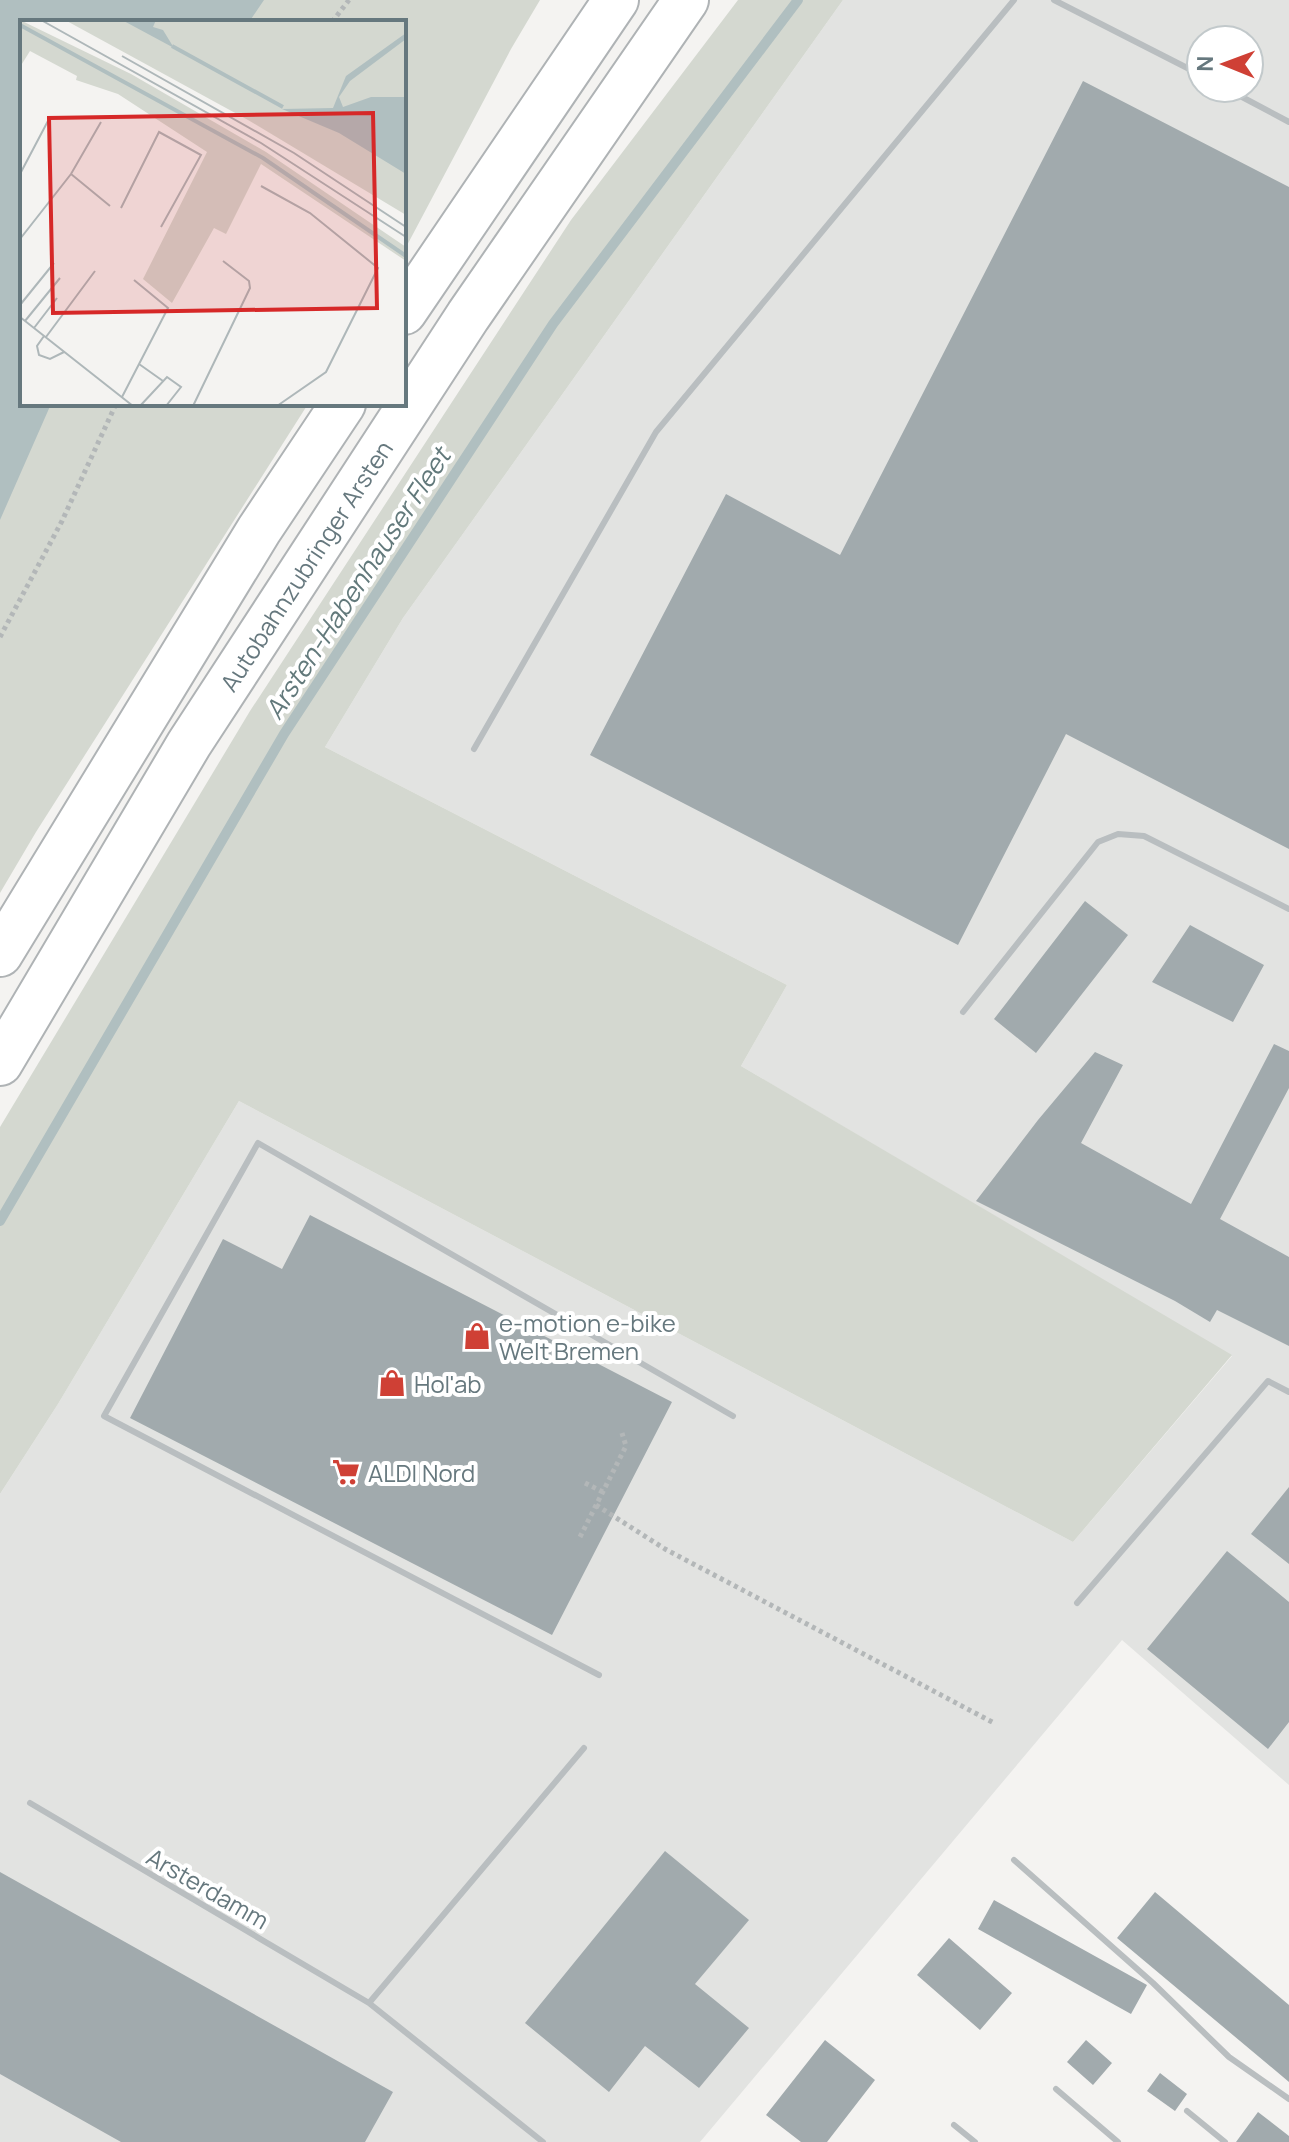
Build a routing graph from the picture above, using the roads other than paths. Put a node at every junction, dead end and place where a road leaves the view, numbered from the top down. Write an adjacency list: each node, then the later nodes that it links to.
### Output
1 (616, 0): 8 (highway)
2 (686, 0): 14 (highway, Autobahnzubringer Arsten)
3 (1014, 0): 10 (lane)
4 (1054, 0): 5 (lane)
5 (1185, 67)
6 (1255, 104): 7 (lane)
7 (1289, 122)
8 (406, 309)
9 (342, 406): 12 (highway)
10 (474, 749)
11 (1289, 909): 13 (lane)
12 (0, 954)
13 (963, 1012)
14 (0, 1063)
15 (1289, 1392): 17 (lane)
16 (733, 1416): 18 (lane)
17 (1077, 1603)
18 (599, 1675)
19 (584, 1748): 22 (lane)
20 (30, 1803): 22 (lane, Arsterdamm)
21 (1014, 1860): 24 (lane)
22 (369, 2003): 27 (lane, Arsterdamm)
23 (1056, 2089): 29 (lane)
24 (1289, 2099)
25 (1187, 2111): 30 (lane)
26 (954, 2125): 28 (lane)
27 (543, 2142)
28 (975, 2142)
29 (1118, 2142)
30 (1225, 2142)

